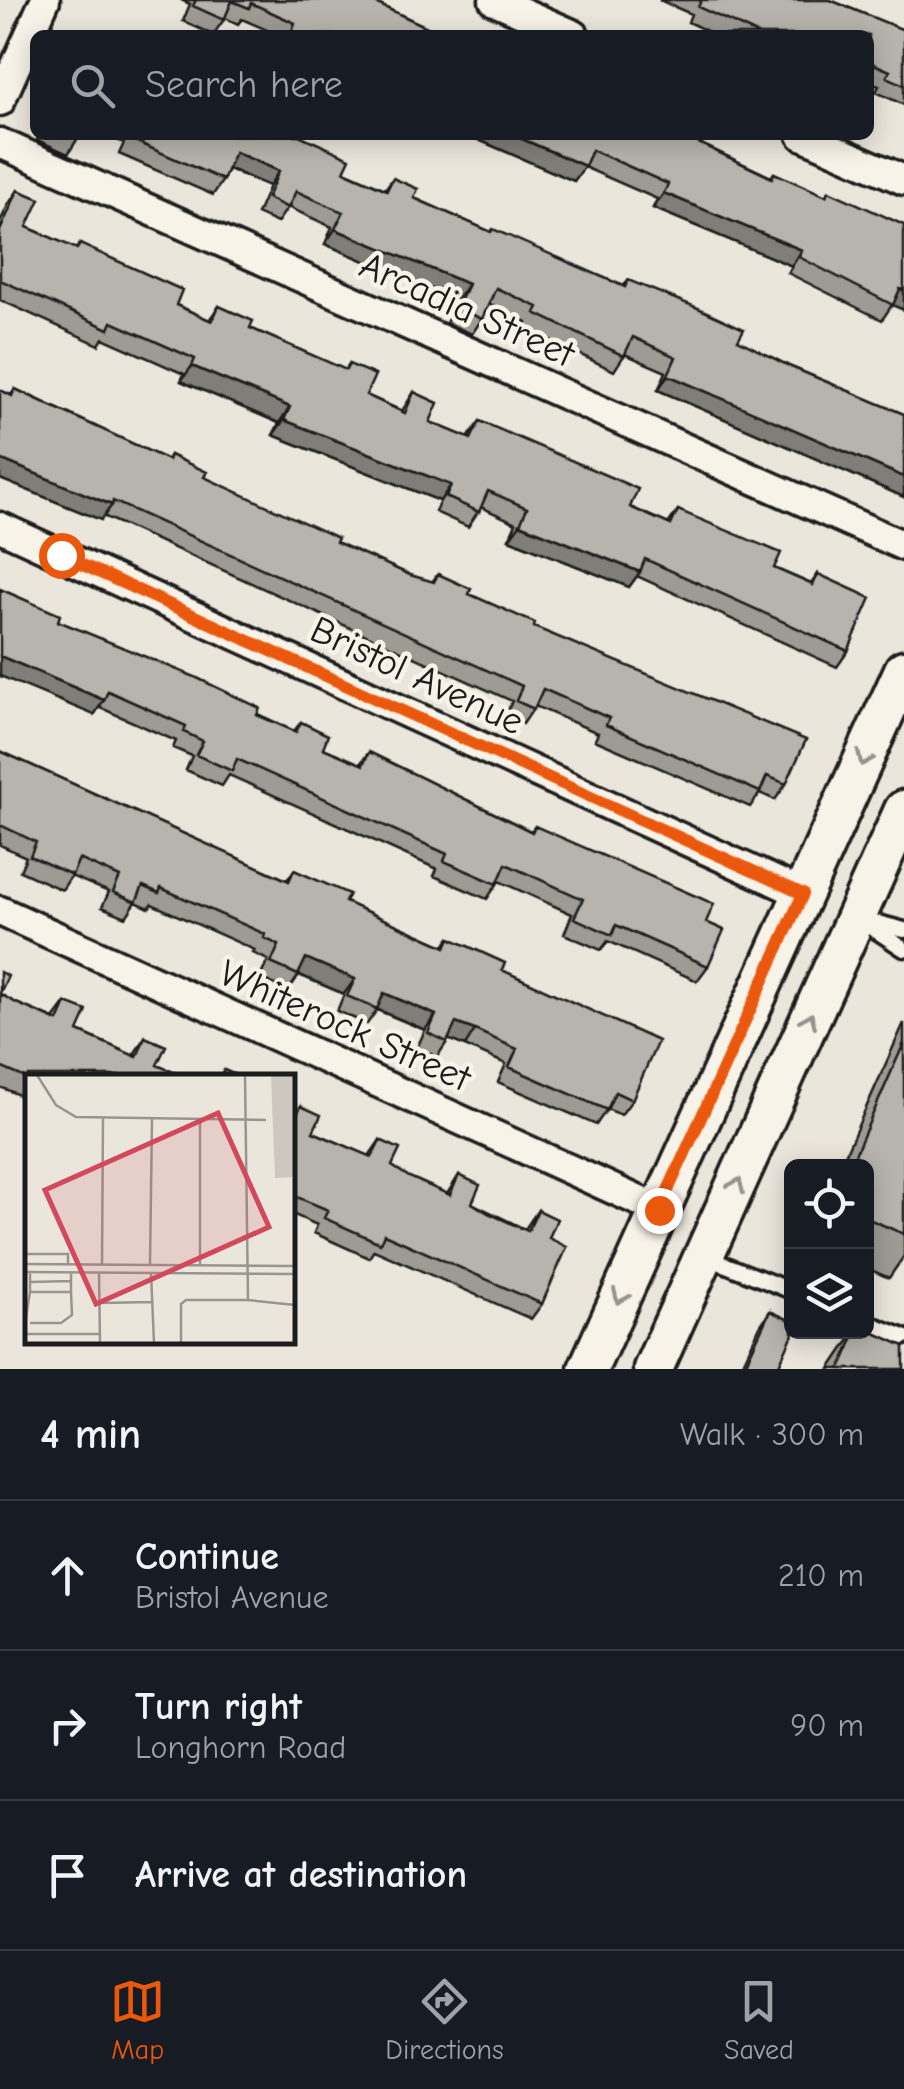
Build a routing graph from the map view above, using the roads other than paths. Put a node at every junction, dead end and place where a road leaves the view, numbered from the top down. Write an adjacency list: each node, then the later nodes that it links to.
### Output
1 (45, 0): 3 (street)
2 (494, 0): 4 (street)
3 (32, 30)
4 (563, 30)
5 (30, 33): 6 (street)
6 (0, 100)
7 (813, 140): 9 (street)
8 (0, 143): 11 (street, Arcadia Street)
9 (904, 180)
10 (0, 527): 14 (street, Bristol Avenue)
11 (904, 546)
12 (904, 670): 14 (main road, one-way to 14)
13 (904, 810): 16 (main road)
14 (803, 894): 16 (main road); 19 (main road)
15 (0, 911): 19 (street, Whiterock Street)
16 (855, 917): 17 (lane); 18 (lane); 20 (main road, one-way to 16)
17 (904, 930)
18 (904, 948)
19 (659, 1210): 24 (main road, one-way to 24)
20 (706, 1257): 21 (lane); 25 (main road)
21 (784, 1289)
22 (874, 1325): 23 (lane)
23 (904, 1337)
24 (588, 1369)
25 (652, 1369)

